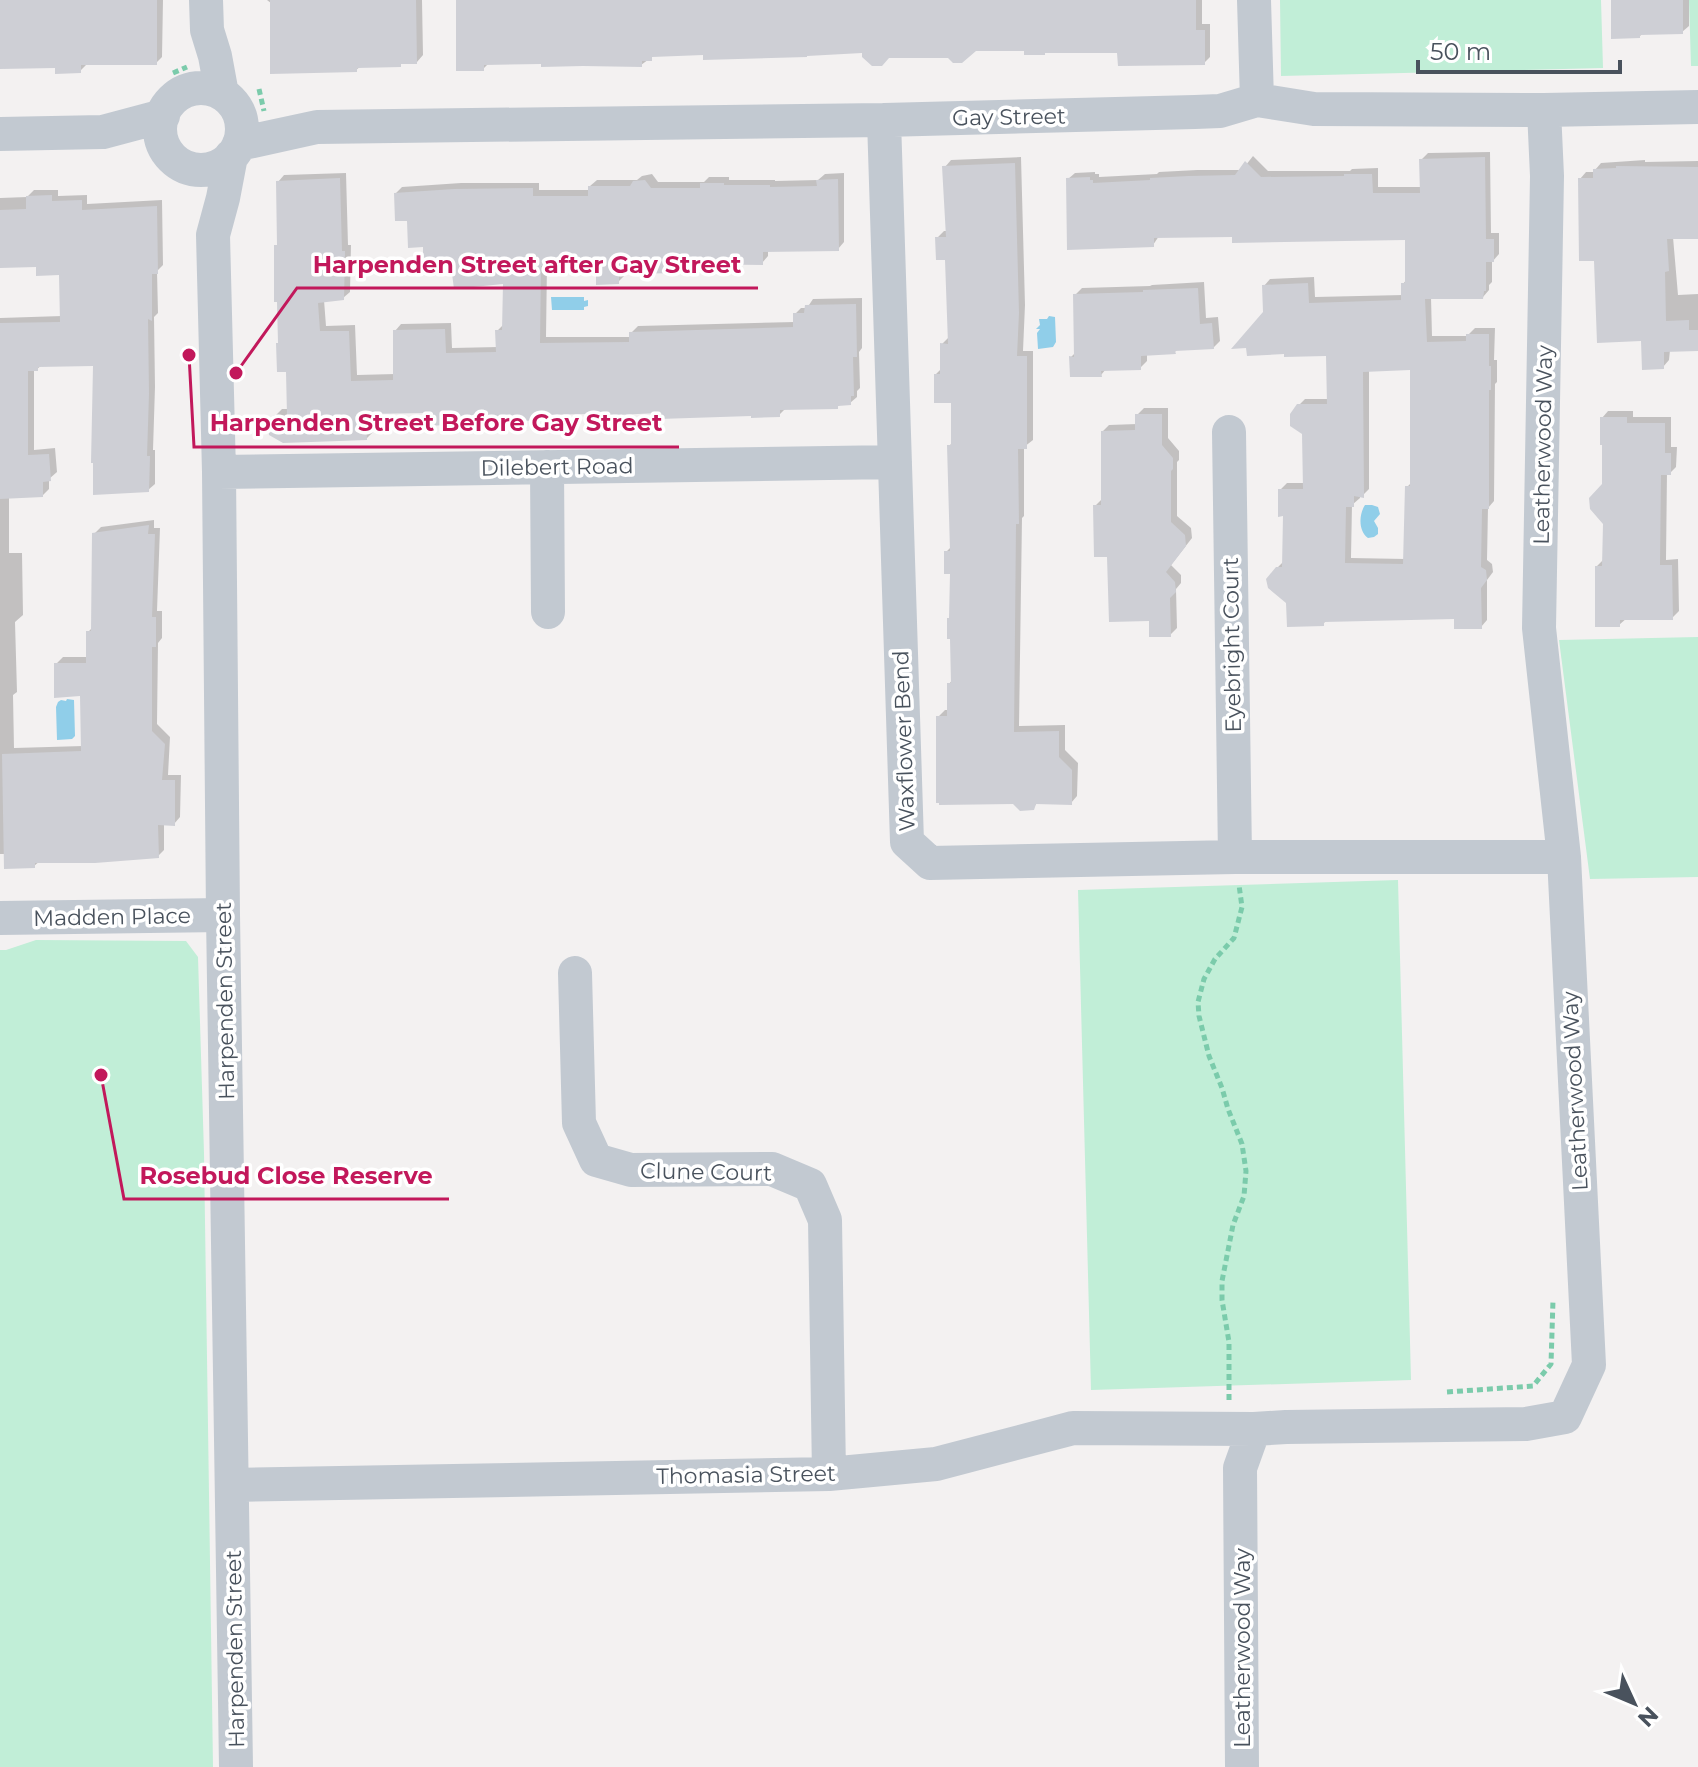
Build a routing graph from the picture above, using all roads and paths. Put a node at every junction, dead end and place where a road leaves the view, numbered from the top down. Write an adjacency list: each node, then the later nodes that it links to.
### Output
1 (1254, 0): 4 (street)
2 (206, 15): 3 (street)
3 (214, 94): 7 (street); 9 (street, Gay Street); 12 (street, Harpenden Street)
4 (1257, 100): 6 (street, Gay Street); 8 (street, Gay Street)
5 (1698, 107): 6 (street, Gay Street)
6 (1544, 110): 21 (street, Leatherwood Way)
7 (163, 116): 10 (street); 13 (street, Harpenden Street)
8 (884, 120): 9 (street, Gay Street); 16 (street, Waxflower Bend)
9 (317, 127): 12 (street, Gay Street)
10 (103, 132): 11 (street); 13 (street)
11 (0, 134)
12 (235, 150): 13 (street); 14 (street, Harpenden Street)
13 (177, 161): 14 (street, Harpenden Street)
14 (213, 235): 18 (street, Harpenden Street)
15 (1229, 432): 20 (street, Eyebright Court)
16 (895, 462): 17 (street, Dilebert Road); 20 (street, Waxflower Bend)
17 (547, 467): 18 (street, Dilebert Road); 19 (street)
18 (219, 472): 22 (street, Harpenden Street)
19 (548, 612)
20 (1235, 857): 21 (street, Waxflower Bend); 27 (path)
21 (1564, 857): 27 (street, Leatherwood Way)
22 (223, 915): 23 (street, Madden Place); 29 (street, Harpenden Street)
23 (0, 918)
24 (575, 973): 28 (street, Clune Court)
25 (1553, 1297): 26 (path)
26 (1439, 1393)
27 (1242, 1429): 28 (street, Thomasia Street); 31 (street, Leatherwood Way)
28 (829, 1474): 29 (street, Thomasia Street)
29 (233, 1485): 30 (street, Harpenden Street)
30 (236, 1767)
31 (1242, 1767)

